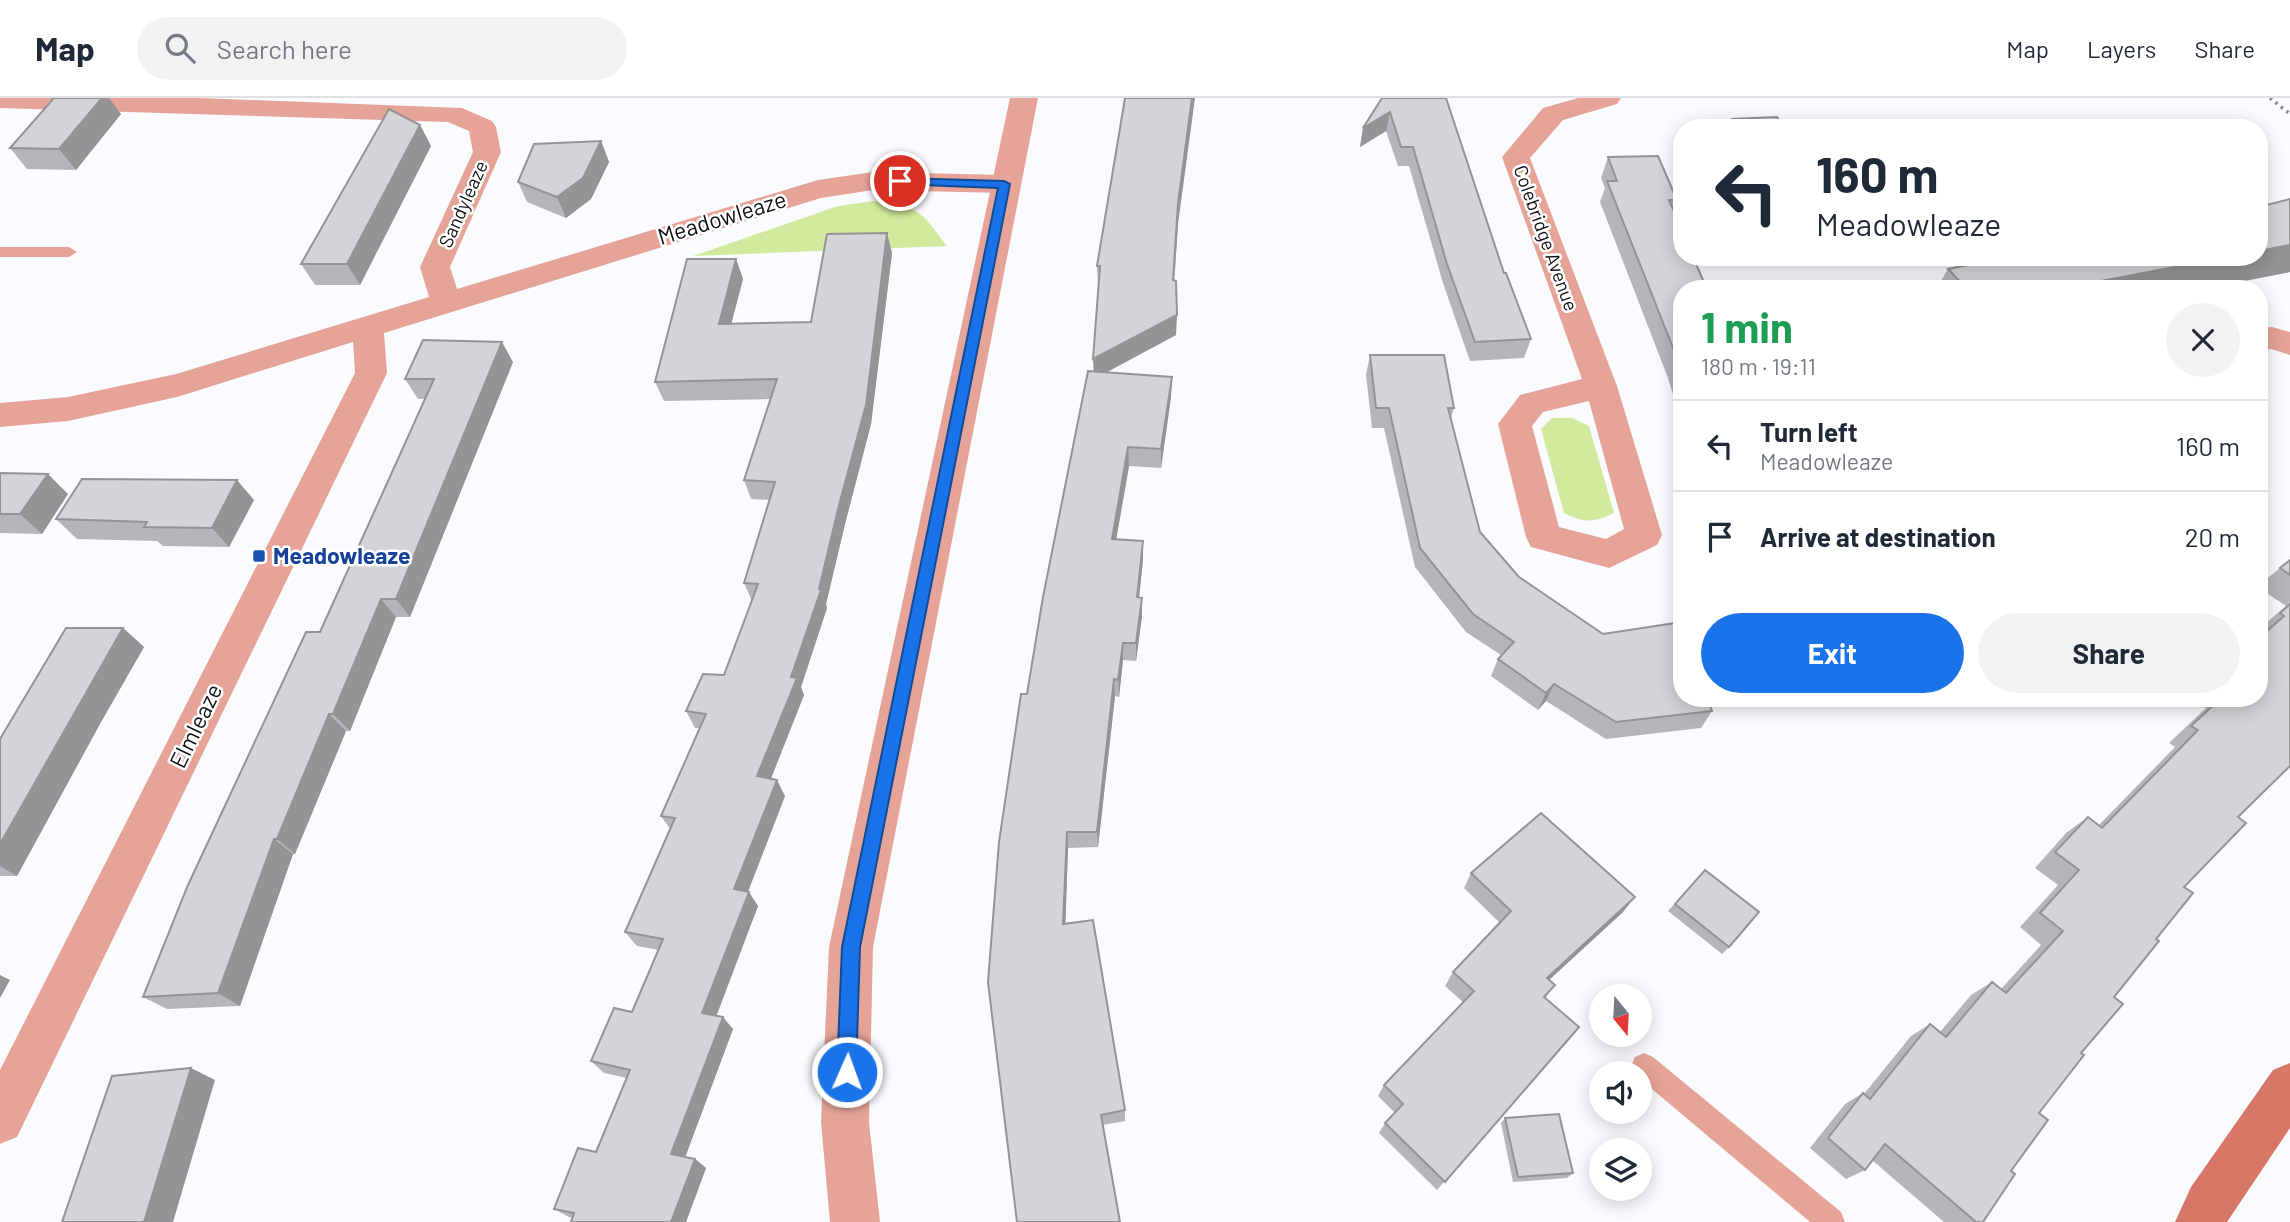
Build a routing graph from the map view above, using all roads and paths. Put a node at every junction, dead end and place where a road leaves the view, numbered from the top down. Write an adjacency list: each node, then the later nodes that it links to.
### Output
1 (1024, 98): 6 (street)
2 (1607, 98): 13 (street, Colebridge Avenue)
3 (2270, 98): 5 (path)
4 (0, 100): 9 (street, Sandyleaze)
5 (2290, 114)
6 (1004, 184): 9 (street, Meadowleaze); 18 (street)
7 (0, 252): 8 (lane)
8 (69, 252)
9 (446, 303): 10 (street, Meadowleaze)
10 (368, 327): 14 (street, Meadowleaze); 17 (street, Elmleaze)
11 (2268, 339): 12 (street)
12 (2290, 344)
13 (1601, 386): 13 (street, Colebridge Avenue)
14 (0, 415)
15 (1652, 1073): 19 (lane)
16 (2290, 1087): 20 (main road)
17 (0, 1120)
18 (855, 1222)
19 (1830, 1222)
20 (2200, 1222)

